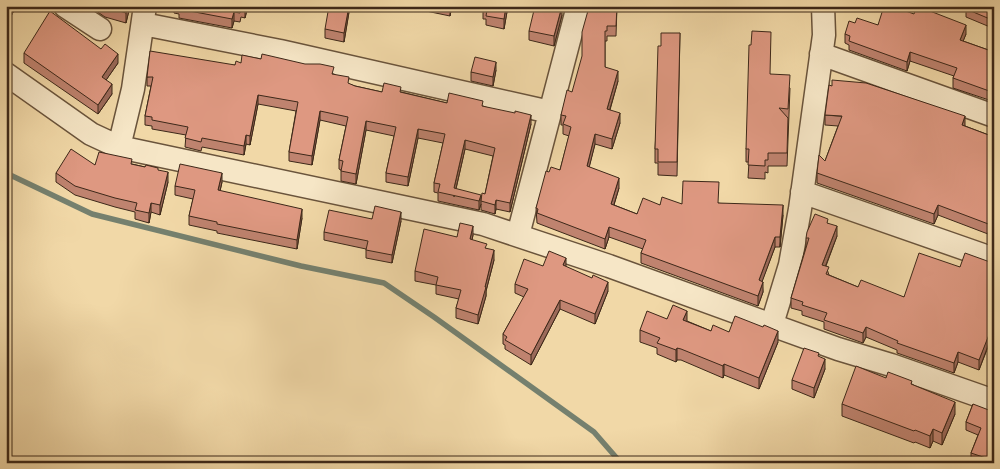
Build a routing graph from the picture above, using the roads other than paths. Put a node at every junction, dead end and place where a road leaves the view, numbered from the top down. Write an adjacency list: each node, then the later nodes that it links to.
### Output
1 (578, 6): 8 (street)
2 (823, 6): 6 (street)
3 (68, 7): 5 (street)
4 (144, 15): 8 (street); 10 (street)
5 (100, 29)
6 (821, 54): 9 (street); 11 (street)
7 (6, 74): 10 (street)
8 (550, 112): 12 (street)
9 (994, 116)
10 (119, 147): 12 (street)
11 (802, 192): 13 (street); 14 (street)
12 (518, 235): 14 (street)
13 (994, 259)
14 (772, 324): 15 (street)
15 (994, 401)

